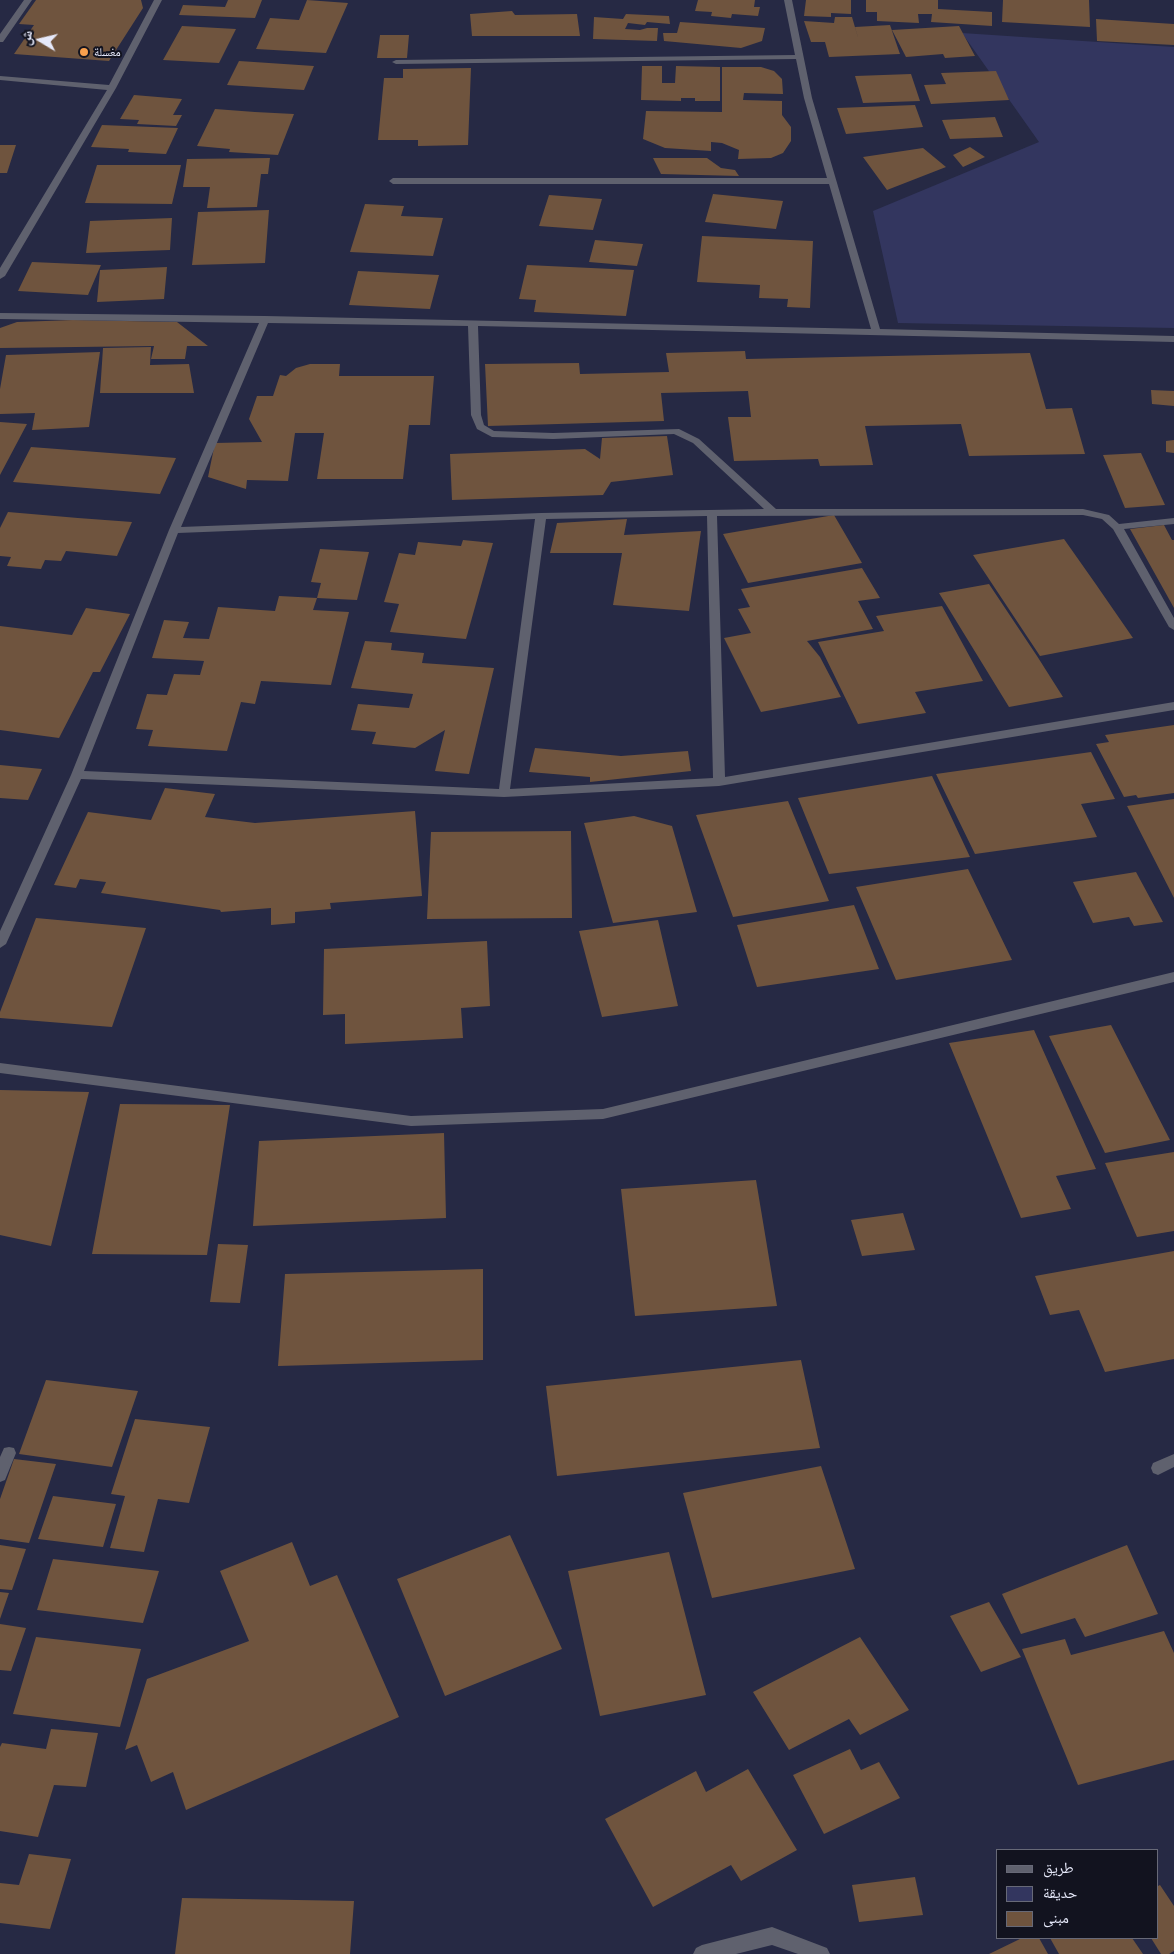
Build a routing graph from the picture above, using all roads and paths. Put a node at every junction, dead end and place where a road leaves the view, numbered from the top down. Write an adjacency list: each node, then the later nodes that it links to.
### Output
1 (28, 0): 4 (street)
2 (158, 0): 8 (street)
3 (788, 0): 5 (street)
4 (0, 40)
5 (800, 57): 6 (street); 10 (street)
6 (396, 62)
7 (0, 78): 8 (street)
8 (112, 88): 11 (street)
9 (393, 181): 10 (street)
10 (832, 181): 15 (street)
11 (0, 276)
12 (0, 316): 13 (street)
13 (265, 319): 14 (street); 22 (street)
14 (473, 323): 15 (street); 17 (street)
15 (876, 331): 16 (street)
16 (1174, 339)
17 (773, 512): 18 (street); 21 (street)
18 (712, 513): 19 (street); 26 (street)
19 (541, 516): 22 (street); 27 (street)
20 (1174, 521): 21 (street)
21 (1117, 527): 23 (street)
22 (174, 530): 25 (street)
23 (1174, 627)
24 (1174, 706): 26 (street)
25 (77, 775): 27 (street); 28 (street)
26 (719, 782): 27 (street)
27 (504, 793)
28 (0, 944)
29 (1174, 977): 30 (street)
30 (0, 1068)
31 (9, 1453): 34 (street)
32 (1174, 1460): 33 (street)
33 (1158, 1468)
34 (0, 1475)
35 (702, 1954): 36 (street)
36 (821, 1954)

